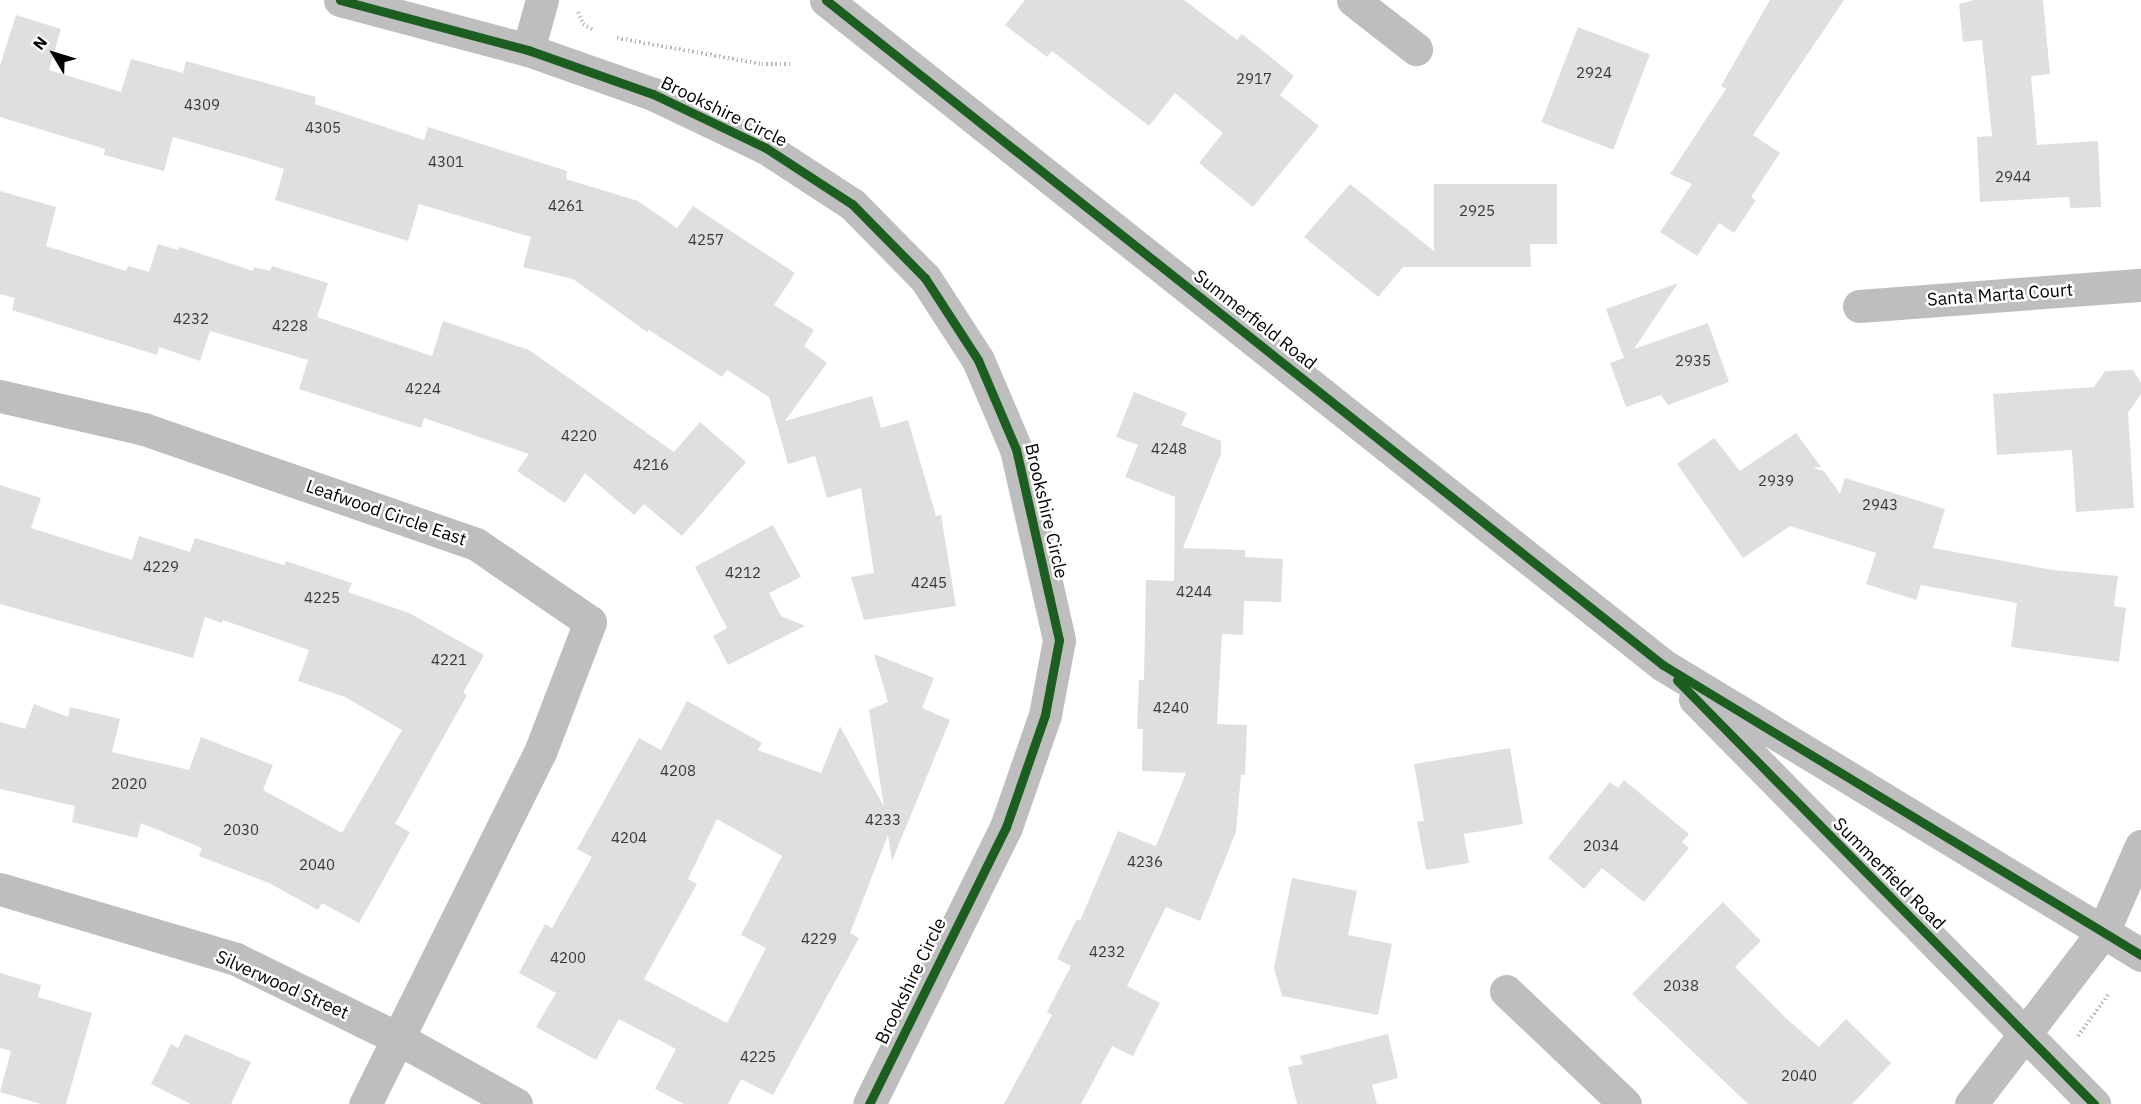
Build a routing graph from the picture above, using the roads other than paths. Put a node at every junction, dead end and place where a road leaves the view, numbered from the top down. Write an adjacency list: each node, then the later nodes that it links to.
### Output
1 (340, 0): 6 (street, Brookshire Circle)
2 (542, 0): 6 (street)
3 (826, 0): 10 (street, Summerfield Road)
4 (1353, 0): 5 (street)
5 (1416, 49)
6 (528, 50): 20 (street, Brookshire Circle)
7 (2141, 285): 8 (street, Santa Marta Court)
8 (1858, 306)
9 (0, 396): 17 (street, Leafwood Circle East)
10 (1663, 665): 13 (street, Summerfield Road); 16 (street, Summerfield Road)
11 (2141, 846): 13 (street)
12 (0, 889): 17 (street, Silverwood Street)
13 (2103, 932): 14 (street, Summerfield Road); 16 (street)
14 (2141, 955)
15 (1506, 991): 21 (street)
16 (2024, 1033): 22 (street); 23 (street, Summerfield Road)
17 (399, 1039): 18 (street); 19 (street, Silverwood Street)
18 (365, 1104)
19 (516, 1104)
20 (869, 1104)
21 (1625, 1104)
22 (1971, 1104)
23 (2094, 1104)

